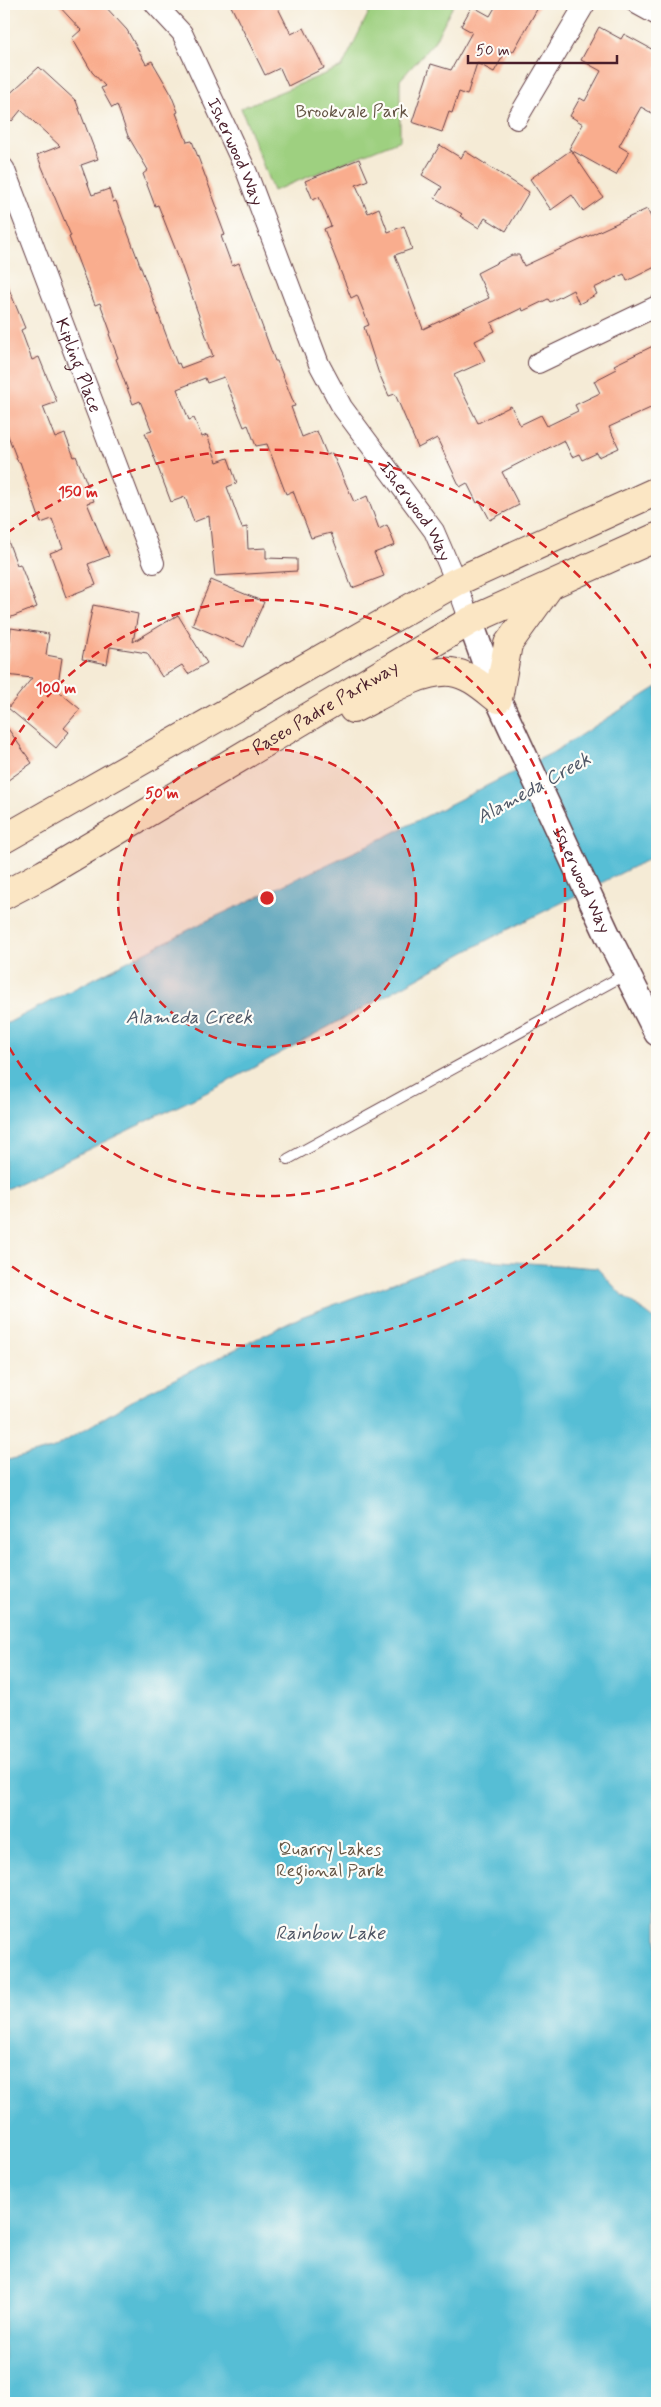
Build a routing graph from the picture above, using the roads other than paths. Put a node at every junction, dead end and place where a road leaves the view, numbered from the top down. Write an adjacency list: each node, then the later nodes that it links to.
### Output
1 (155, 4): 12 (street, Isherwood Way)
2 (585, 4): 5 (street)
3 (637, 4): 4 (street)
4 (657, 15)
5 (517, 119)
6 (4, 168): 11 (street, Kipling Place)
7 (657, 306): 8 (street)
8 (538, 364)
9 (657, 491): 12 (main road)
10 (657, 537): 13 (main road, Paseo Padre Parkway)
11 (154, 563)
12 (456, 582): 14 (street, Isherwood Way); 17 (main road)
13 (550, 585): 14 (main road, Paseo Padre Parkway); 15 (main road)
14 (470, 621): 15 (street, Isherwood Way); 16 (main road, Paseo Padre Parkway)
15 (499, 701): 16 (main road); 19 (street, Isherwood Way)
16 (260, 746): 18 (main road, Paseo Padre Parkway)
17 (4, 839)
18 (4, 896)
19 (627, 974): 20 (street, Isherwood Way); 21 (lane)
20 (657, 1033)
21 (288, 1159)

